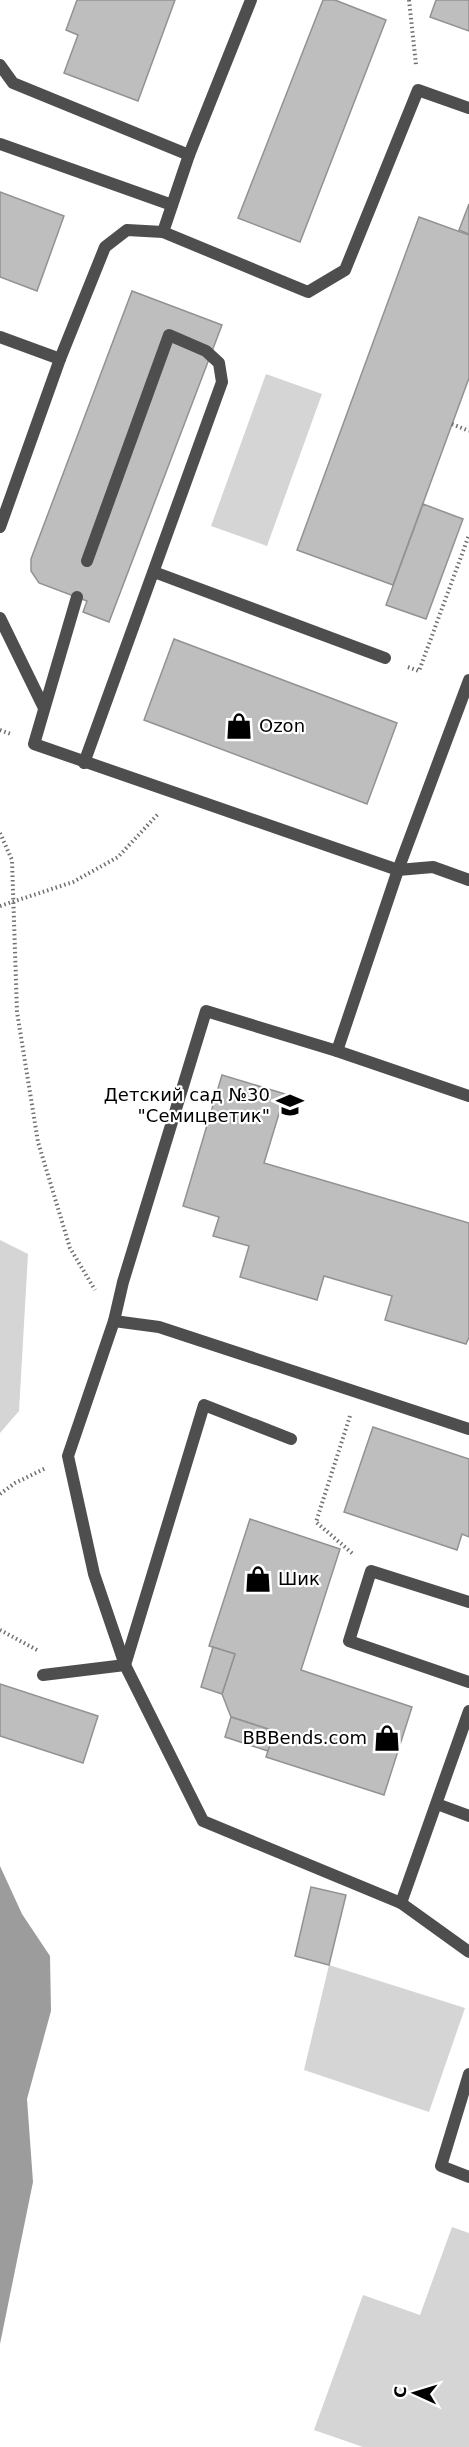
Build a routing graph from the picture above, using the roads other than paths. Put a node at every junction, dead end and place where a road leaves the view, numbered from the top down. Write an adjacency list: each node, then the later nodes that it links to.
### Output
1 (251, 0): 5 (lane)
2 (0, 64): 5 (lane)
3 (469, 108): 7 (lane)
4 (0, 144): 6 (lane)
5 (189, 155): 6 (lane)
6 (172, 205): 7 (lane)
7 (163, 232): 9 (lane)
8 (0, 337): 9 (lane)
9 (60, 359): 10 (lane)
10 (0, 527)
11 (87, 561): 12 (lane)
12 (154, 572): 15 (lane); 18 (lane)
13 (77, 597): 17 (lane)
14 (0, 618): 17 (lane)
15 (385, 658)
16 (469, 680): 19 (lane)
17 (44, 708): 18 (lane)
18 (84, 763): 19 (lane)
19 (398, 870): 20 (lane); 21 (lane)
20 (469, 880)
21 (337, 1051): 22 (lane); 23 (lane)
22 (469, 1096)
23 (114, 1321): 24 (lane); 27 (lane)
24 (469, 1429)
25 (291, 1439): 27 (lane)
26 (469, 1602): 29 (lane)
27 (125, 1665): 28 (lane); 33 (lane)
28 (43, 1675)
29 (469, 1682)
30 (469, 1711): 31 (lane)
31 (437, 1804): 32 (lane); 33 (lane)
32 (469, 1816)
33 (401, 1903): 34 (lane)
34 (469, 1952)
35 (469, 2074): 36 (lane)
36 (469, 2177)

